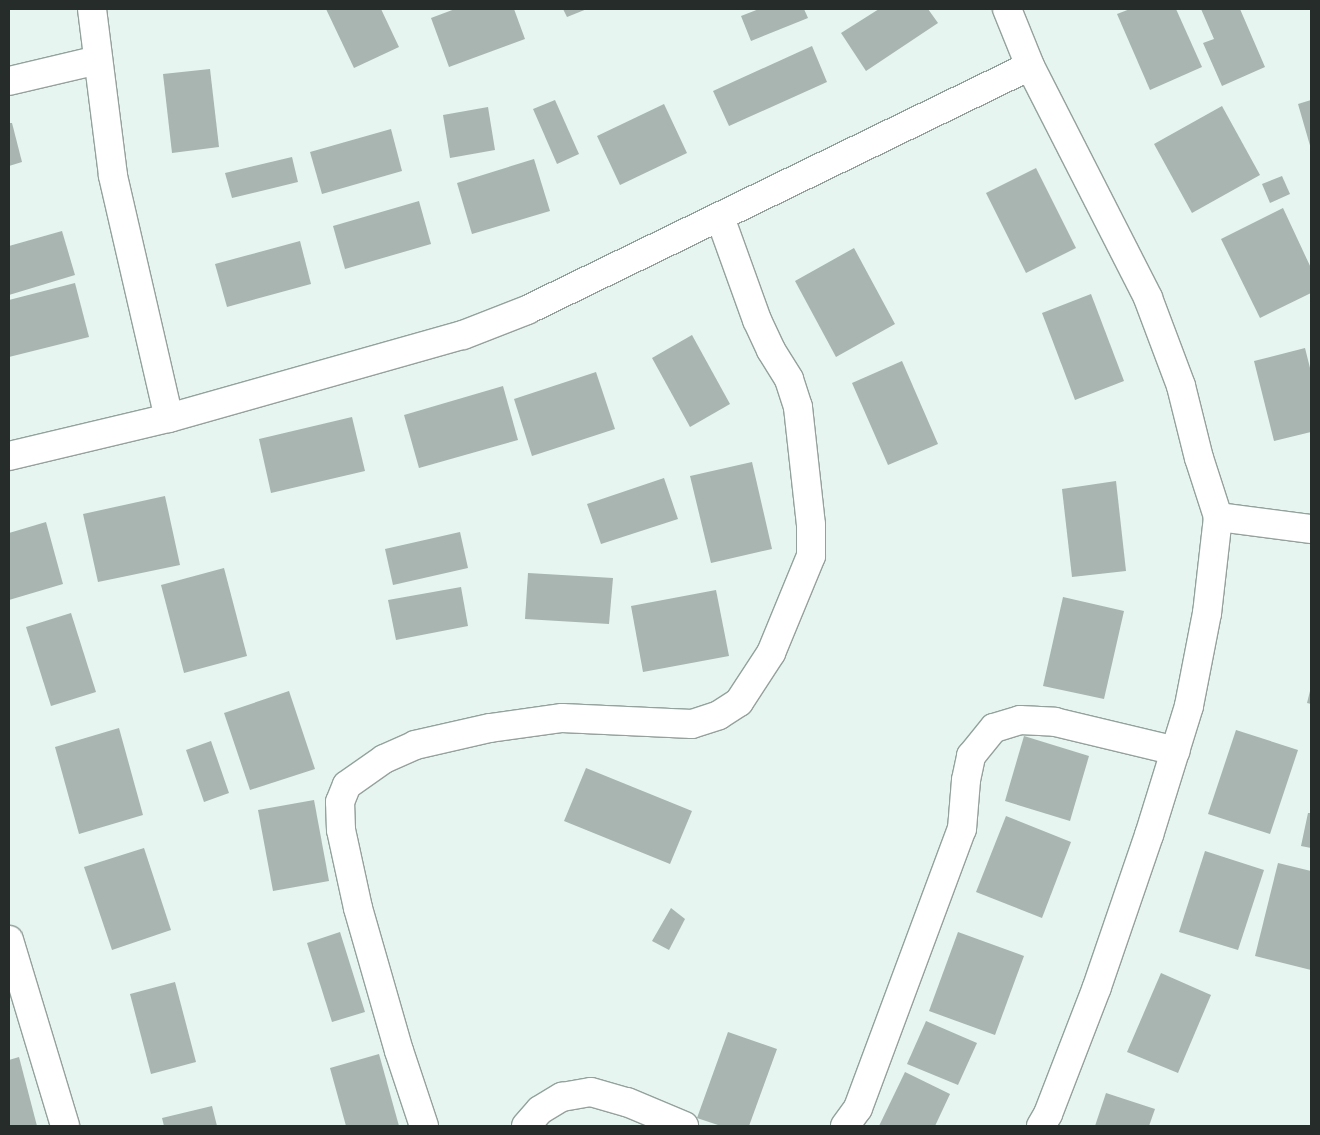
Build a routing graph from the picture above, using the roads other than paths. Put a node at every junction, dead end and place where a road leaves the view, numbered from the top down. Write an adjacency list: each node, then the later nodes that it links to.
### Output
1 (92, 9): 3 (street)
2 (1007, 9): 4 (street)
3 (98, 60): 5 (street); 7 (street)
4 (1030, 66): 6 (street); 9 (street)
5 (9, 80)
6 (720, 217): 7 (street); 14 (street)
7 (169, 418): 8 (street)
8 (9, 456)
9 (1218, 517): 10 (street); 11 (street)
10 (1311, 529)
11 (1176, 751): 17 (street); 18 (street)
12 (9, 940): 13 (street)
13 (65, 1126)
14 (424, 1126)
15 (526, 1126): 16 (street)
16 (684, 1126)
17 (845, 1126)
18 (1041, 1126)

